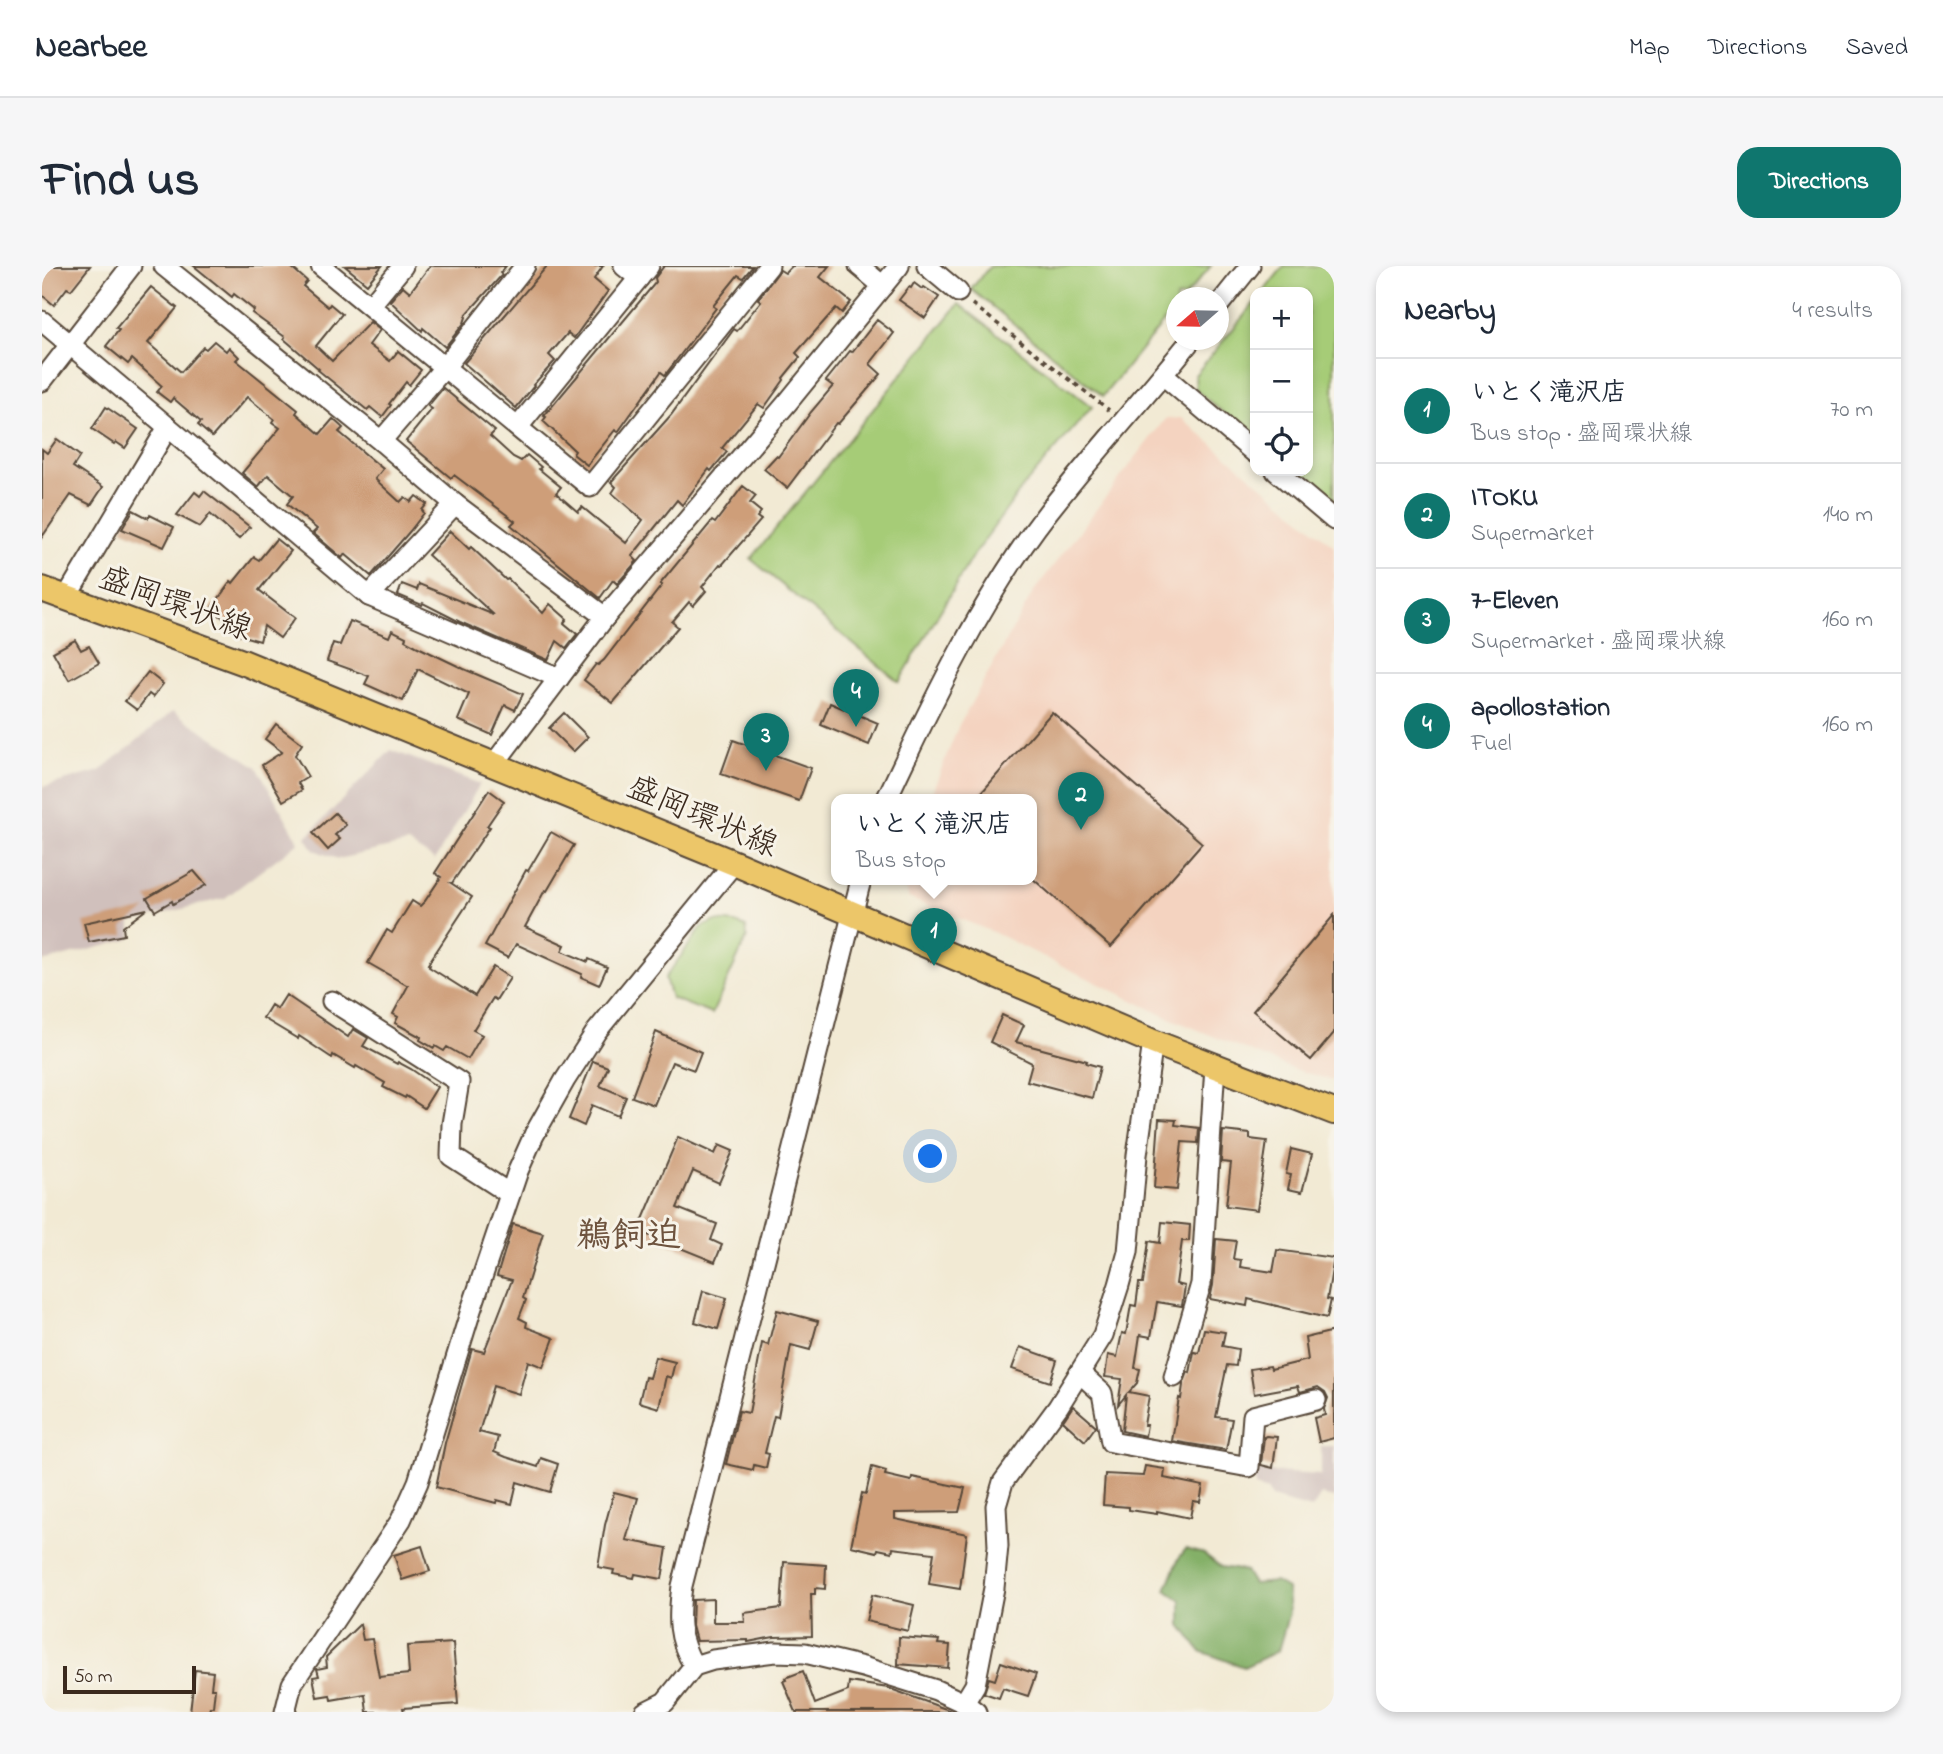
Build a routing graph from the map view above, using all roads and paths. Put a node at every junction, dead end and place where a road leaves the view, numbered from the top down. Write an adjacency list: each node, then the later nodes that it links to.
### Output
1 (131, 266): 17 (street)
2 (164, 266): 25 (street)
3 (321, 266): 15 (street)
4 (403, 266): 15 (street)
5 (525, 266): 19 (street)
6 (769, 266): 24 (street)
7 (859, 266): 12 (street)
8 (899, 266): 12 (street)
9 (926, 266): 13 (street)
10 (1250, 266): 14 (street)
11 (637, 270): 24 (street)
12 (883, 286): 33 (street)
13 (958, 292): 22 (path)
14 (1229, 293)
15 (370, 306): 19 (street)
16 (42, 321): 17 (street)
17 (71, 345): 21 (street); 23 (street)
18 (1183, 350): 20 (street)
19 (444, 368): 24 (street); 25 (street)
20 (1163, 375): 26 (street); 36 (street)
21 (42, 381)
22 (1109, 410)
23 (168, 427): 31 (street); 32 (street)
24 (518, 427)
25 (381, 441): 28 (street)
26 (1250, 449)
27 (1282, 476): 29 (street)
28 (455, 505): 31 (street); 33 (street)
29 (1334, 520)
30 (42, 589): 32 (main road, 盛岡環状線)
31 (369, 596): 34 (street)
32 (66, 598): 35 (main road, 盛岡環状線)
33 (605, 617): 34 (street)
34 (559, 678): 35 (street)
35 (494, 764): 37 (main road, 盛岡環状線)
36 (889, 794)
37 (734, 863): 39 (main road, 盛岡環状線); 44 (street)
38 (861, 885): 39 (street)
39 (854, 914): 41 (main road, 盛岡環状線); 48 (street)
40 (332, 1001): 44 (street)
41 (1153, 1042): 42 (main road, 盛岡環状線); 45 (street)
42 (1215, 1066): 43 (main road, 盛岡環状線); 46 (street)
43 (1334, 1112)
44 (510, 1194): 50 (street)
45 (1080, 1373): 47 (street); 49 (street)
46 (1174, 1377)
47 (1316, 1400)
48 (694, 1666): 49 (street); 51 (street)
49 (970, 1707)
50 (285, 1712)
51 (645, 1712)

